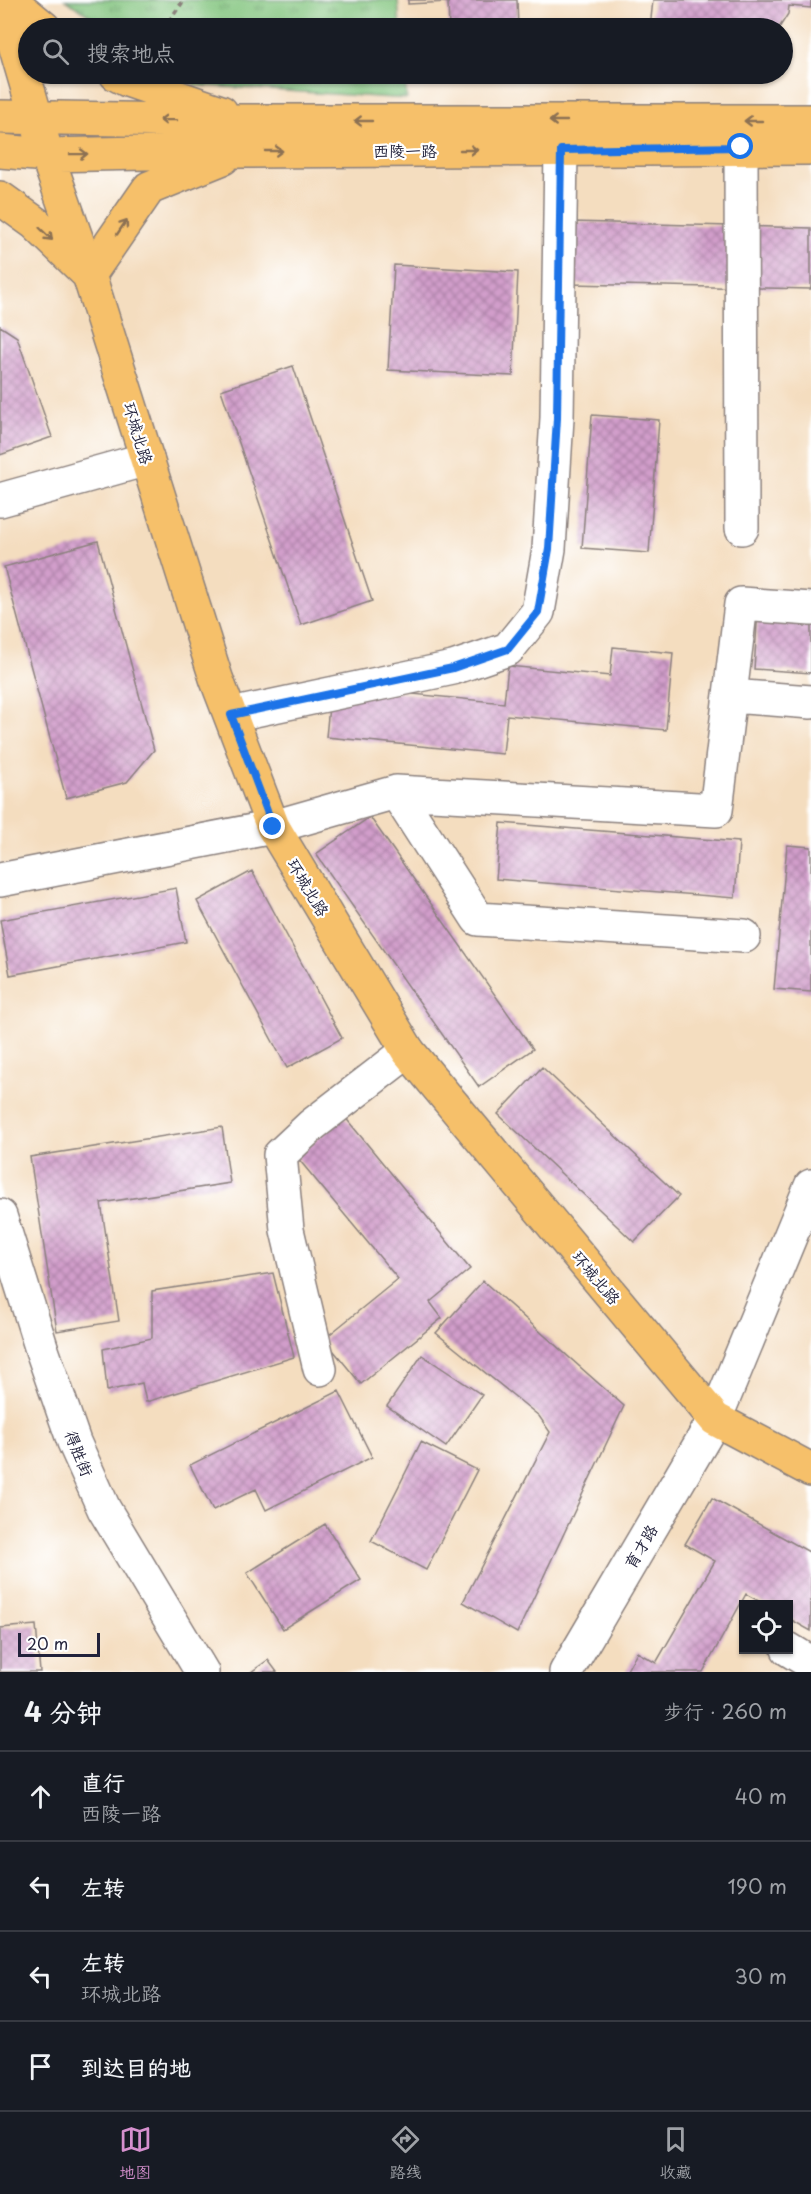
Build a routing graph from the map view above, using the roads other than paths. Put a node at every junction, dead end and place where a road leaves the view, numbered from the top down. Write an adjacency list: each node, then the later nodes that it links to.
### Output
1 (2, 0): 4 (main road, 环城北路)
2 (10, 0): 3 (main road)
3 (32, 18)
4 (18, 56)
5 (26, 84): 8 (main road, 环城北路)
6 (139, 84): 10 (main road)
7 (0, 117): 8 (main road, 西陵一路)
8 (36, 119): 10 (main road, 西陵一路, one-way to 8); 15 (main road, 环城北路)
9 (811, 122): 10 (main road, 西陵一路, one-way to 10)
10 (240, 136): 13 (main road, 西陵一路, one-way to 13); 15 (main road, 西陵一路, one-way to 10); 17 (main road, one-way to 10)
11 (741, 147): 12 (main road, 西陵一路); 13 (main road, 西陵一路); 20 (street)
12 (811, 148)
13 (561, 150): 24 (street)
14 (0, 151): 15 (main road, 西陵一路)
15 (46, 155): 17 (main road, 环城北路)
16 (0, 198): 17 (main road, one-way to 17)
17 (89, 275): 18 (main road, 环城北路)
18 (147, 459): 19 (street); 24 (main road, 环城北路)
19 (0, 500)
20 (742, 528)
21 (811, 609): 22 (street)
22 (731, 696): 23 (street); 25 (street)
23 (811, 702)
24 (231, 715): 26 (main road, 环城北路)
25 (396, 792): 26 (street); 28 (street)
26 (273, 827): 27 (street); 29 (main road, 环城北路)
27 (0, 880)
28 (744, 936)
29 (408, 1051): 32 (street); 33 (main road, 环城北路)
30 (811, 1186): 33 (street, 育才路)
31 (0, 1216): 37 (street, 得胜街)
32 (320, 1369)
33 (715, 1419): 34 (main road, 环城北路); 38 (street, 育才路)
34 (811, 1470)
35 (793, 1652): 36 (street)
36 (811, 1663)
37 (202, 1672)
38 (566, 1672)

